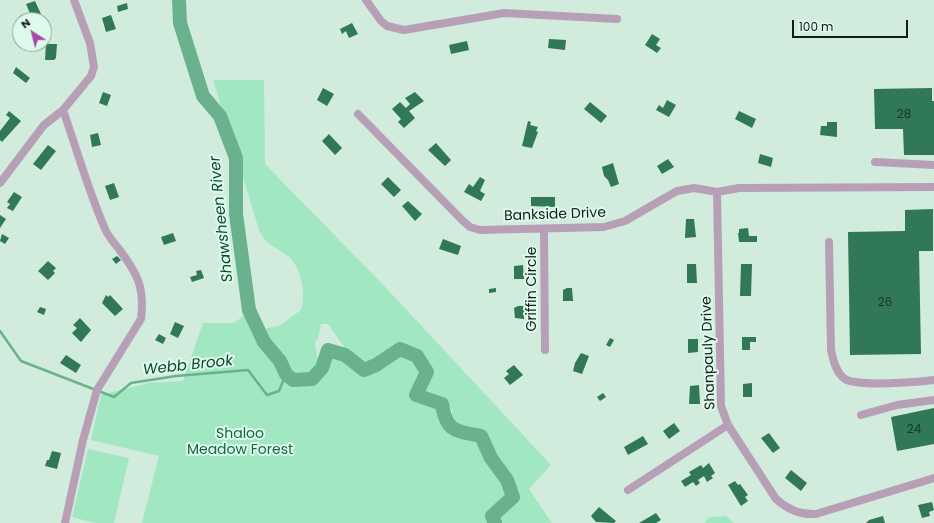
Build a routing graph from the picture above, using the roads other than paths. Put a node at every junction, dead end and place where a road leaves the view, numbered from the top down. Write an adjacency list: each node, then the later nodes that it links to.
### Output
1 (74, 0): 4 (street)
2 (366, 0): 3 (street)
3 (617, 19)
4 (63, 110): 8 (street); 20 (street)
5 (358, 114): 11 (street, Bankside Drive)
6 (874, 162): 7 (street)
7 (934, 165)
8 (0, 183)
9 (934, 187): 10 (street, Bankside Drive)
10 (717, 192): 11 (street, Bankside Drive); 17 (street, Shanpauly Drive)
11 (544, 229): 13 (street, Griffin Circle)
12 (829, 242): 14 (street)
13 (545, 350)
14 (934, 380)
15 (934, 400): 16 (street)
16 (861, 415)
17 (728, 425): 18 (street, Shanpauly Drive); 19 (street)
18 (934, 478)
19 (628, 490)
20 (65, 523)

